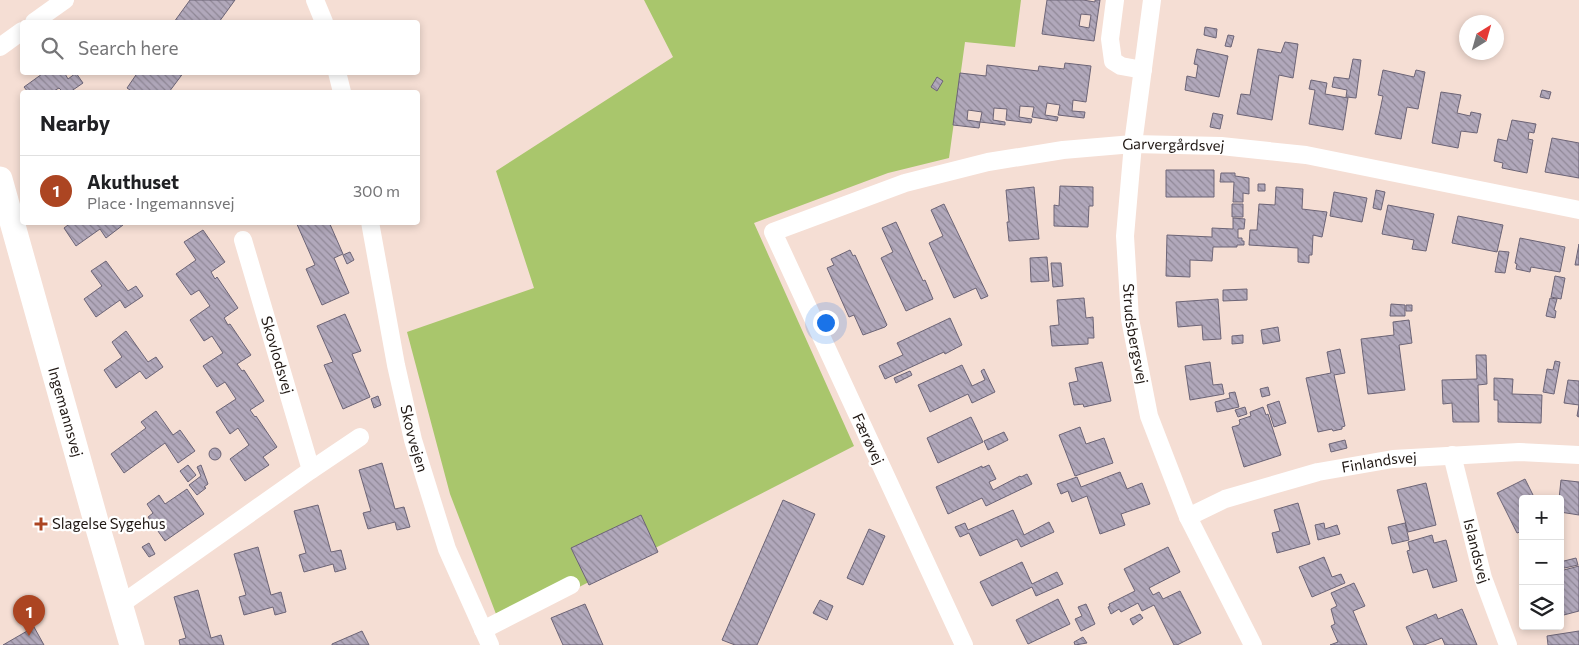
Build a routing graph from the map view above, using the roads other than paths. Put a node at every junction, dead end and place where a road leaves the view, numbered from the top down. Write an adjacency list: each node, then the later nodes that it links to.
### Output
1 (66, 0): 5 (street)
2 (316, 0): 6 (street)
3 (1115, 0): 9 (street)
4 (1152, 0): 9 (street, Strudsbergsvej)
5 (37, 20)
6 (323, 20)
7 (20, 32): 8 (street)
8 (0, 47)
9 (1143, 70): 12 (street, Strudsbergsvej)
10 (338, 75): 11 (street)
11 (342, 90)
12 (1133, 144): 14 (street, Garvergårdsvej); 16 (street, Garvergårdsvej); 22 (street, Strudsbergsvej)
13 (0, 179): 24 (street, Ingemannsvej)
14 (1579, 210)
15 (371, 225): 25 (street, Skovvejen)
16 (773, 232): 27 (street, Færøvej)
17 (243, 240): 21 (street, Skovlodsvej)
18 (360, 437): 21 (street)
19 (1452, 455): 20 (street, Finlandsvej); 22 (street, Finlandsvej); 29 (street, Islandsvej)
20 (1579, 455)
21 (311, 470): 24 (street)
22 (1188, 516): 28 (street, Strudsbergsvej)
23 (571, 585): 25 (street)
24 (120, 605): 26 (street, Ingemannsvej)
25 (486, 638)
26 (132, 645)
27 (964, 645)
28 (1253, 645)
29 (1508, 645)

